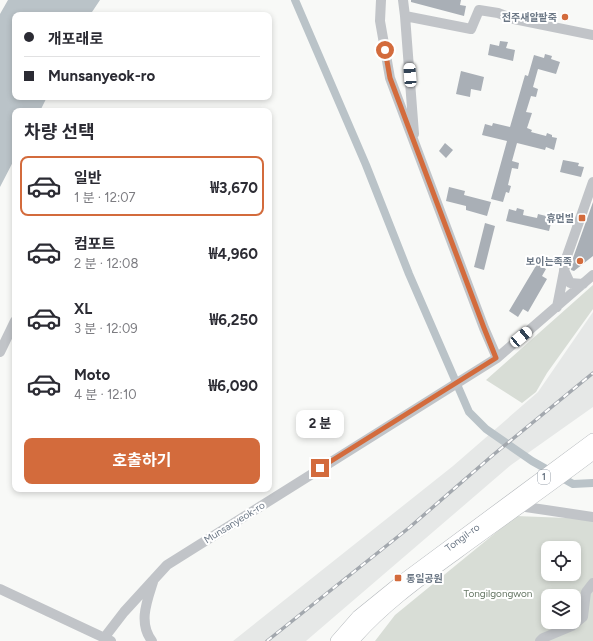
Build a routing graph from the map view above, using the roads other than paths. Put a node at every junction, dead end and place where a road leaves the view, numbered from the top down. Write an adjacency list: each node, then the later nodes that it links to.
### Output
1 (381, 0): 5 (street)
2 (403, 0): 3 (street)
3 (405, 16): 4 (street); 5 (street)
4 (593, 35)
5 (416, 150): 13 (street)
6 (593, 182): 7 (street)
7 (564, 270): 9 (street); 10 (street)
8 (593, 275): 9 (street)
9 (583, 284): 10 (street)
10 (557, 307): 13 (street)
11 (12, 327): 12 (street)
12 (0, 352)
13 (496, 358): 17 (street, Munsanyeok-ro)
14 (591, 448): 15 (main road, Tongil-ro / 1)
15 (510, 509): 16 (street); 20 (main road, Tongil-ro / 1)
16 (593, 517)
17 (154, 578): 21 (street, Munsanyeok-ro); 22 (street)
18 (593, 583): 24 (street)
19 (0, 589): 21 (street)
20 (355, 636): 23 (main road, Tongil-ro / 1)
21 (108, 640)
22 (152, 641)
23 (337, 641)
24 (540, 641)

